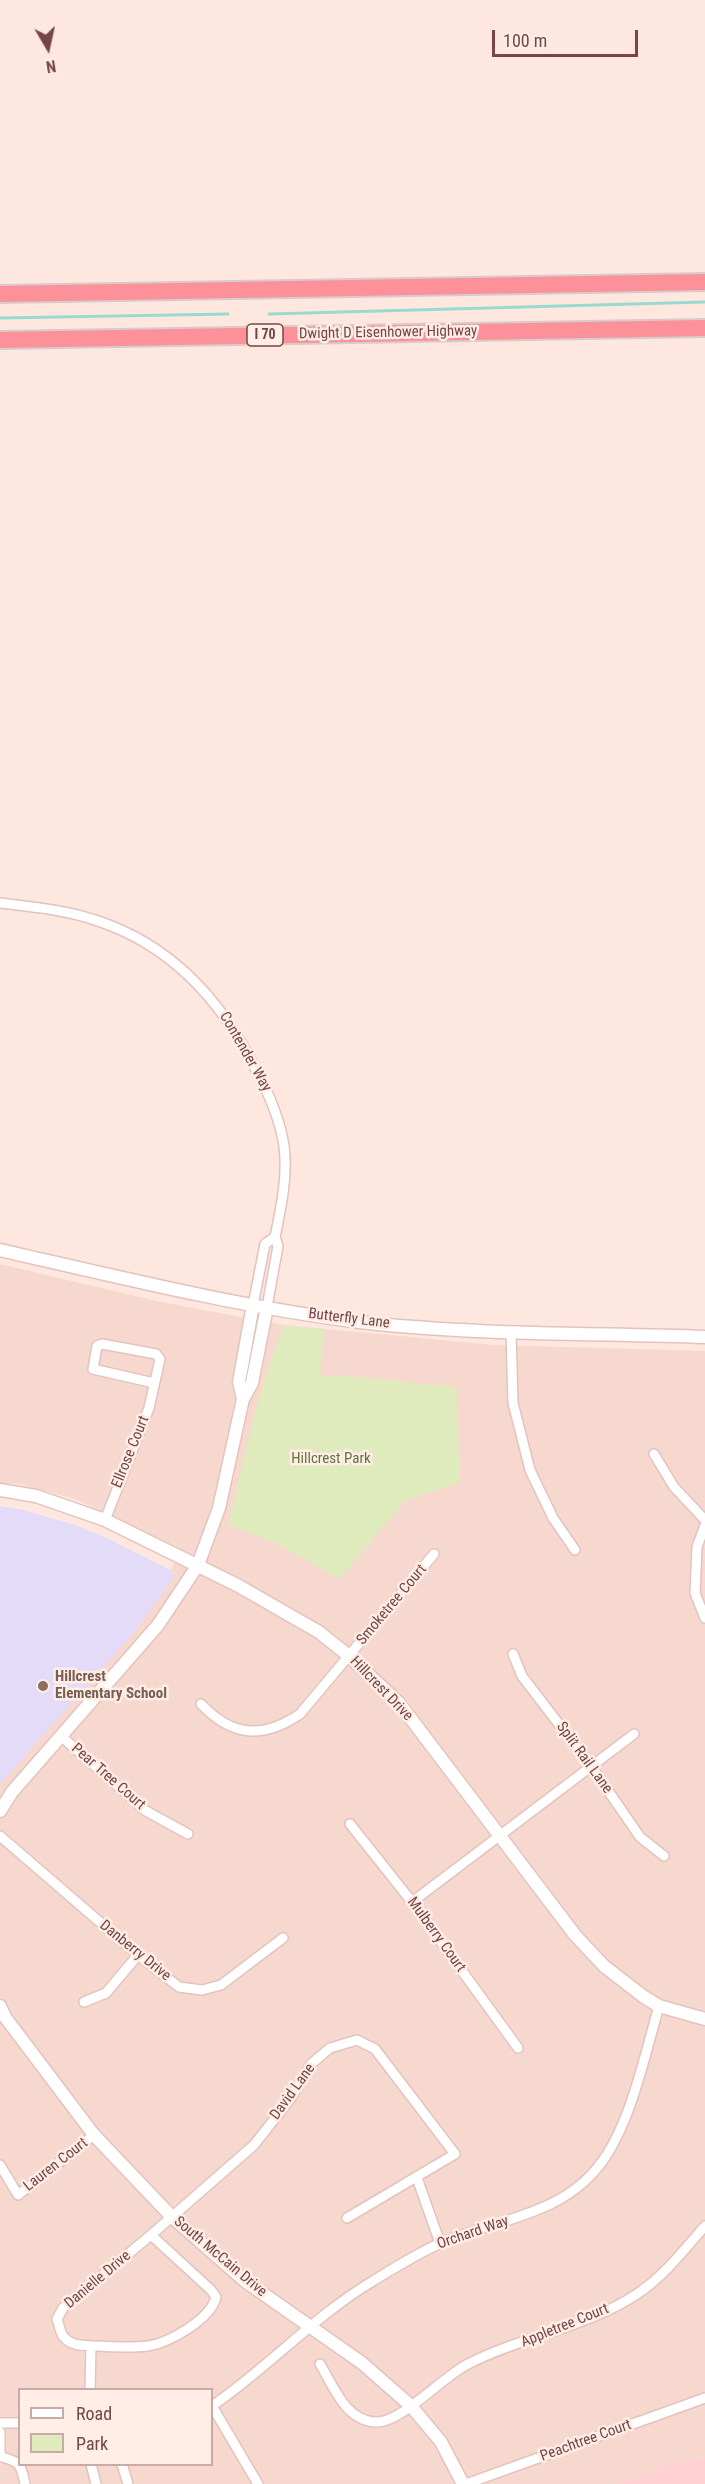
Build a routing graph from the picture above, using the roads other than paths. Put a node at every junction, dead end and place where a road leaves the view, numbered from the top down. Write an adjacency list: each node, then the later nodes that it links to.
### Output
1 (705, 282): 2 (highway)
2 (0, 294)
3 (705, 328): 4 (highway, Dwight D Eisenhower Highway / I 70)
4 (0, 340)
5 (0, 903): 6 (street, Contender Way)
6 (275, 1237): 8 (street, Contender Way); 9 (street, Contender Way)
7 (0, 1250): 8 (street, Butterfly Lane)
8 (253, 1305): 9 (street, Butterfly Lane); 13 (street)
9 (267, 1307): 10 (street, Butterfly Lane); 13 (street)
10 (511, 1331): 11 (street, Butterfly Lane); 18 (street)
11 (705, 1337)
12 (154, 1383): 12 (street, Ellrose Court); 16 (street, Ellrose Court)
13 (243, 1399): 20 (street)
14 (654, 1454): 17 (street)
15 (0, 1490): 16 (street, Hillcrest Drive)
16 (105, 1520): 20 (street, Hillcrest Drive)
17 (705, 1522): 21 (street)
18 (575, 1550)
19 (434, 1554): 23 (street, Smoketree Court)
20 (198, 1565): 23 (street, Hillcrest Drive); 26 (street)
21 (705, 1618)
22 (513, 1654): 27 (street, Split Rail Lane)
23 (349, 1656): 24 (street, Smoketree Court); 31 (street, Hillcrest Drive)
24 (201, 1704)
25 (634, 1734): 27 (street)
26 (62, 1737): 28 (street); 30 (street, Pear Tree Court)
27 (591, 1766): 31 (street); 33 (street, Split Rail Lane)
28 (0, 1811)
29 (350, 1824): 34 (street, Mulberry Court)
30 (188, 1834)
31 (501, 1835): 34 (street); 38 (street, Hillcrest Drive)
32 (0, 1836): 36 (street, Danberry Drive)
33 (664, 1856)
34 (412, 1902): 41 (street, Mulberry Court)
35 (283, 1938): 36 (street, Danberry Drive)
36 (138, 1955): 37 (street)
37 (84, 2002)
38 (658, 2006): 40 (street, Hillcrest Drive); 49 (street, Orchard Way)
39 (2, 2014): 42 (street, South McCain Drive)
40 (705, 2019)
41 (518, 2048)
42 (94, 2135): 43 (street, Lauren Court); 45 (street, South McCain Drive)
43 (0, 2165)
44 (417, 2178): 45 (street, David Lane); 46 (street, David Lane); 49 (street)
45 (171, 2216): 48 (street, Danielle Drive); 50 (street, South McCain Drive)
46 (346, 2218)
47 (705, 2226): 56 (street, Appletree Court)
48 (151, 2235): 51 (street, Danielle Drive); 51 (street, Danielle Drive)
49 (440, 2243): 50 (street, Orchard Way)
50 (308, 2327): 55 (street, Orchard Way); 56 (street, South McCain Drive)
51 (91, 2346): 53 (street)
52 (320, 2364): 56 (street, Appletree Court)
53 (90, 2388)
54 (705, 2398): 70 (street, Peachtree Court)
55 (213, 2405)
56 (411, 2406): 70 (street, South McCain Drive)
57 (213, 2408): 69 (street)
58 (0, 2423): 59 (street)
59 (18, 2423)
60 (0, 2432): 61 (street)
61 (1, 2457): 62 (street)
62 (18, 2464)
63 (20, 2466): 66 (street)
64 (92, 2466): 67 (street)
65 (123, 2466): 68 (street)
66 (25, 2484)
67 (96, 2484)
68 (128, 2484)
69 (258, 2484)
70 (465, 2484)

